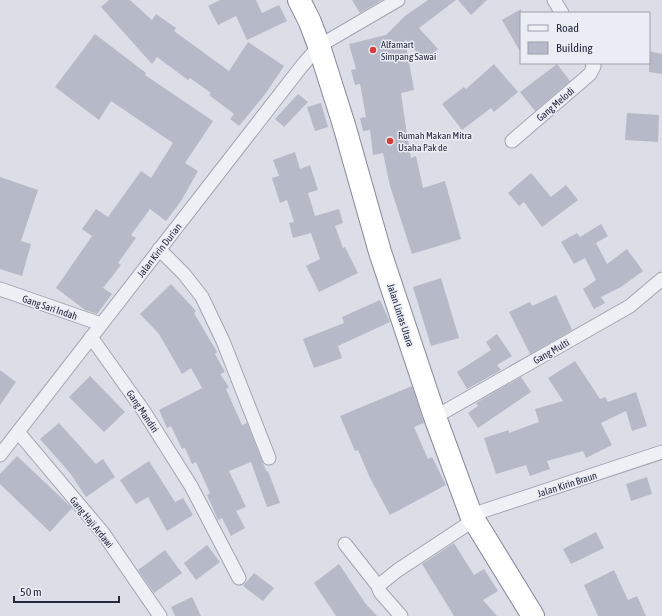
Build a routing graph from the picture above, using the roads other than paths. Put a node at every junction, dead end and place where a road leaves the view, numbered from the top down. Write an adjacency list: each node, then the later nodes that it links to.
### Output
1 (299, 0): 5 (highway, Jalan Lintas Utara)
2 (398, 0): 5 (street)
3 (554, 0): 4 (street)
4 (561, 12)
5 (319, 46): 8 (street, Jalan Kirin Durian); 13 (highway, Jalan Lintas Utara)
6 (593, 64): 7 (street, Gang Melodi)
7 (512, 141)
8 (159, 249): 11 (street, Jalan Kirin Durian); 17 (street)
9 (662, 279): 13 (street, Gang Multi)
10 (0, 289): 11 (street, Gang Sari Indah)
11 (101, 324): 12 (street, Jalan Kirin Durian)
12 (91, 337): 14 (street, Jalan Kirin Durian); 20 (street, Gang Mandiri)
13 (435, 417): 18 (highway, Jalan Lintas Utara)
14 (18, 432): 16 (street, Jalan Kirin Durian); 22 (street, Gang Haji Ardawi)
15 (662, 452): 18 (street, Jalan Kirin Braun)
16 (0, 455)
17 (269, 458)
18 (472, 517): 21 (street, Jalan Kirin Braun); 24 (highway, Jalan Lintas Utara)
19 (345, 544): 21 (street)
20 (238, 578)
21 (378, 586): 23 (street)
22 (160, 616)
23 (401, 616)
24 (533, 616)

